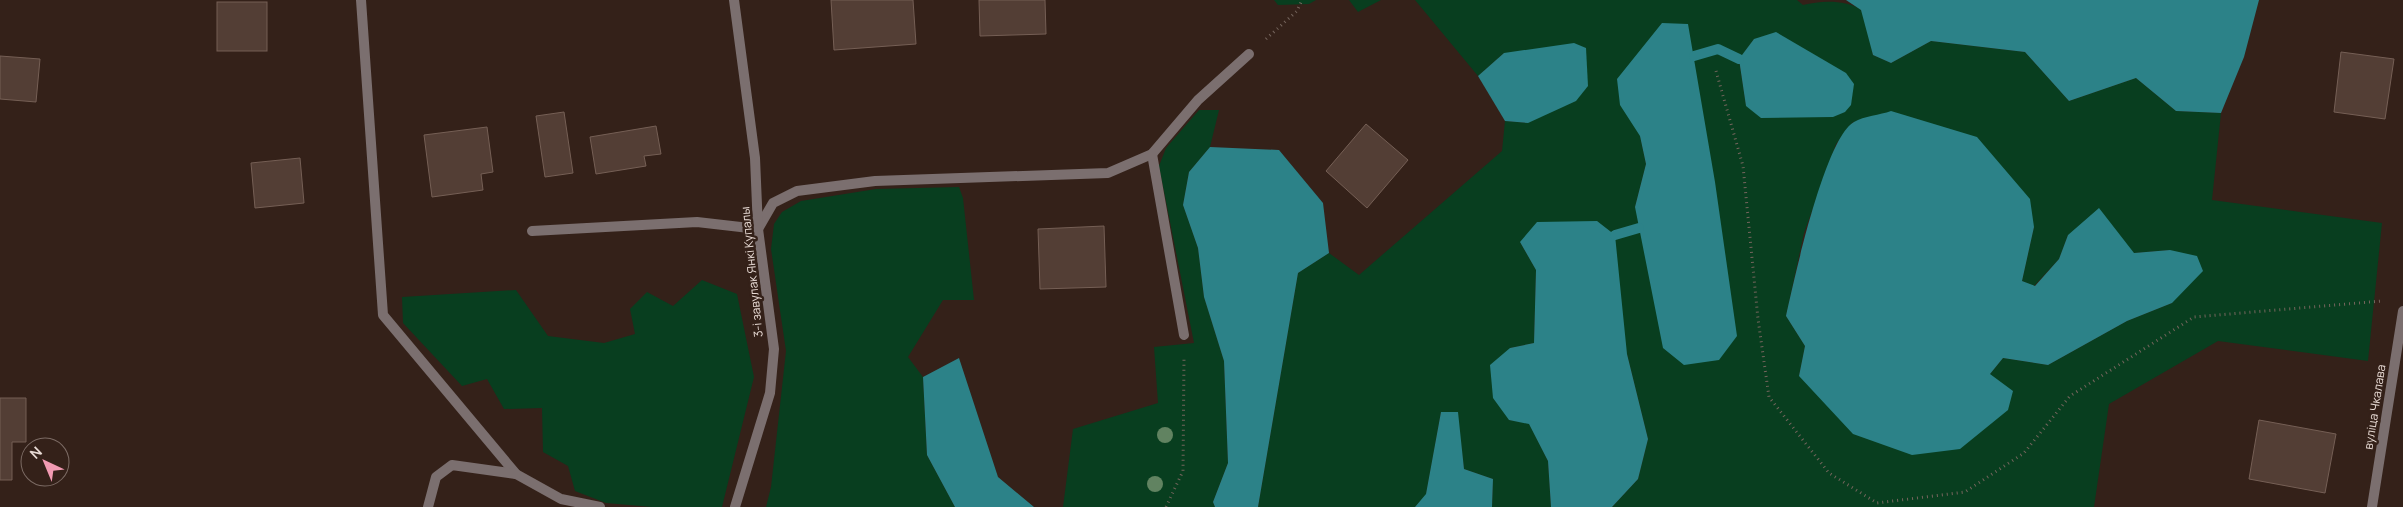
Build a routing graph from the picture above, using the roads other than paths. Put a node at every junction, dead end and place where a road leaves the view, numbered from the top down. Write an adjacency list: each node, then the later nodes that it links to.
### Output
1 (361, 0): 9 (street)
2 (734, 0): 5 (street, 3-і завулак Янкі Купалы)
3 (1249, 54): 4 (street)
4 (1152, 154): 5 (street); 8 (street)
5 (758, 229): 6 (street); 13 (street, 3-і завулак Янкі Купалы)
6 (532, 231)
7 (2403, 311): 14 (street, вуліца Чкалава)
8 (1184, 335)
9 (516, 474): 10 (street); 11 (street)
10 (560, 503): 12 (street)
11 (428, 507)
12 (600, 507)
13 (735, 507)
14 (2372, 507)

